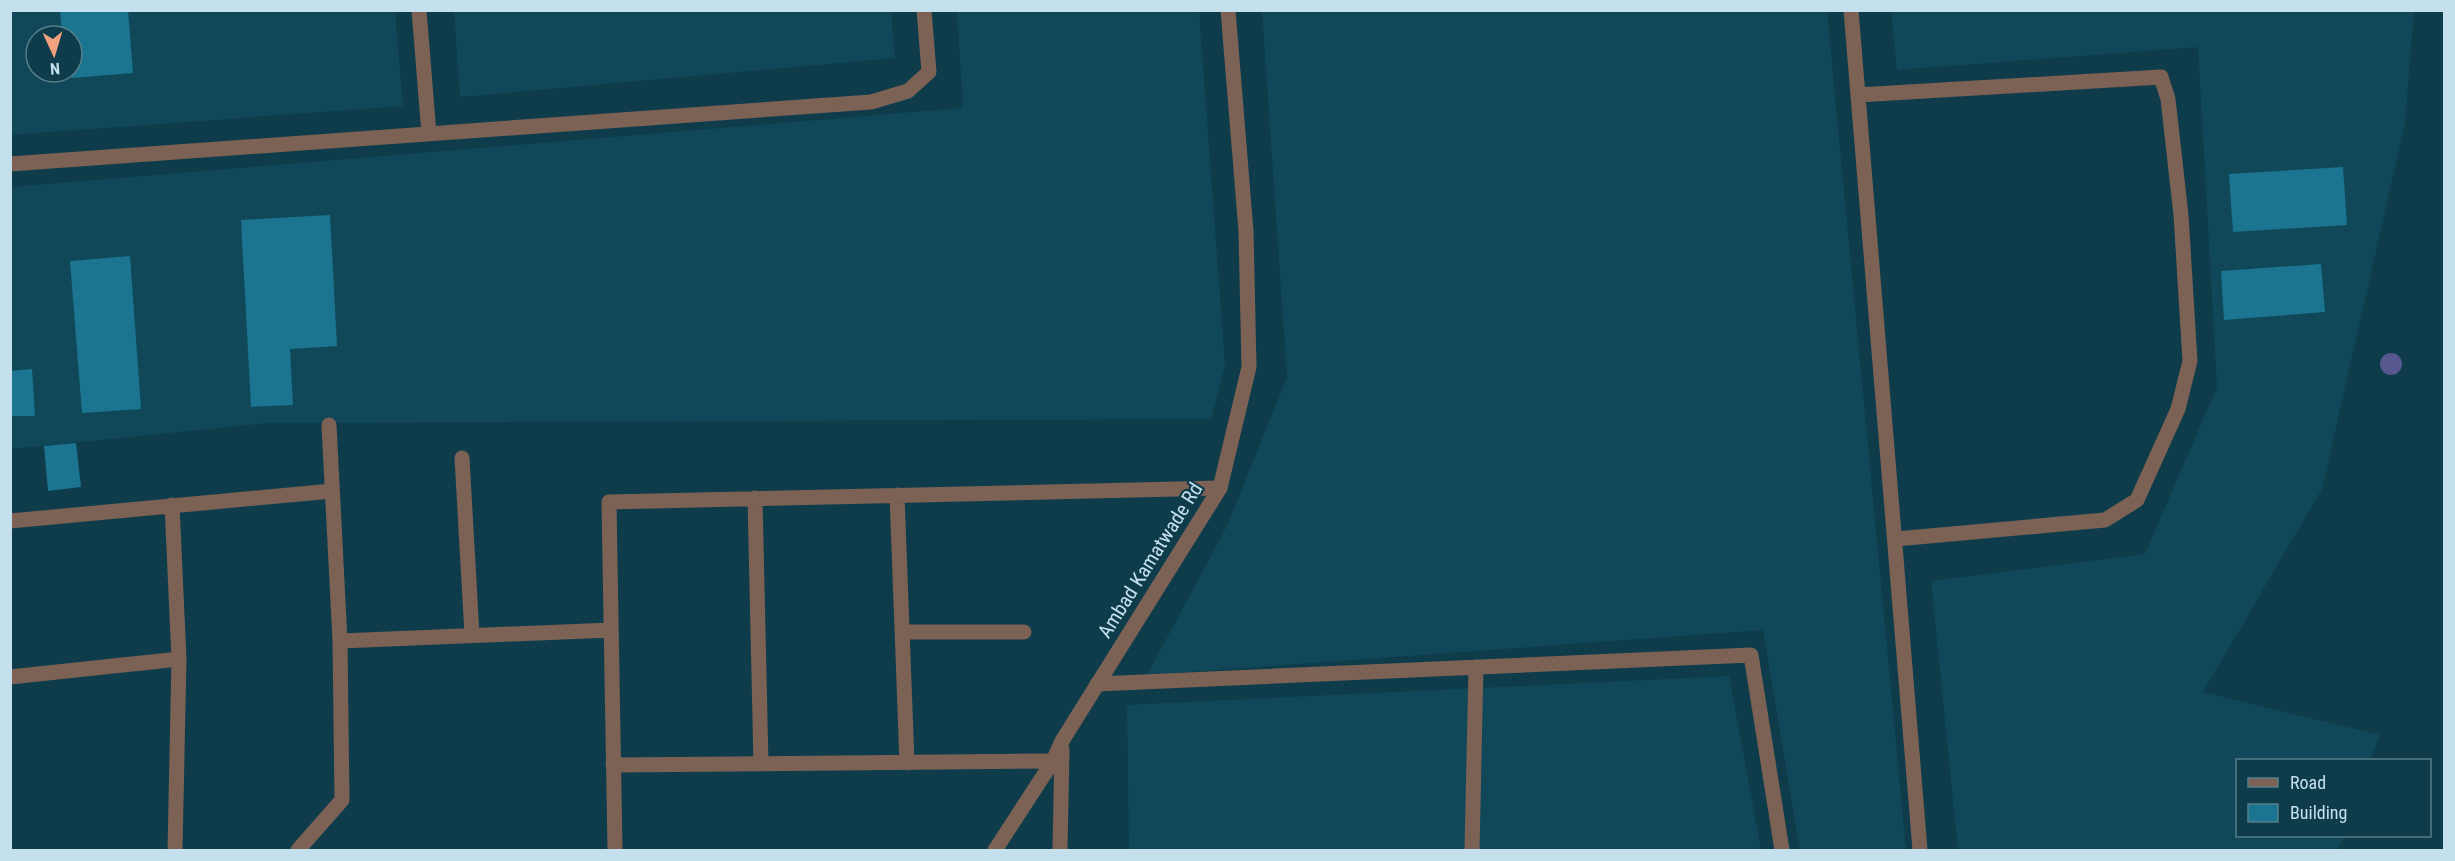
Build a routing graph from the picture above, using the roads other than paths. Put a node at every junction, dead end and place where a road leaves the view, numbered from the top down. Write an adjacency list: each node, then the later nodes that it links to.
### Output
1 (419, 10): 6 (street)
2 (924, 10): 6 (street)
3 (1228, 10): 10 (street, Ambad Kamatwade Rd)
4 (1851, 10): 5 (street)
5 (1858, 95): 16 (street); 16 (street)
6 (429, 134): 7 (street)
7 (10, 164)
8 (329, 425): 11 (street)
9 (462, 458): 20 (street)
10 (1220, 488): 12 (street); 25 (street, Ambad Kamatwade Rd)
11 (332, 491): 14 (street); 21 (street)
12 (897, 495): 13 (street); 18 (street)
13 (755, 498): 17 (street); 29 (street)
14 (172, 505): 15 (street); 22 (street)
15 (10, 521)
16 (1896, 539): 38 (street)
17 (611, 630): 20 (street); 30 (street)
18 (902, 632): 19 (street); 28 (street)
19 (1024, 632)
20 (472, 636): 21 (street)
21 (340, 641): 32 (street)
22 (179, 659): 24 (street); 31 (street)
23 (1476, 668): 25 (street); 36 (street); 37 (street)
24 (10, 677)
25 (1097, 684): 26 (street, Ambad Kamatwade Rd)
26 (1062, 741): 27 (street, Ambad Kamatwade Rd); 35 (street)
27 (1053, 761): 28 (street); 34 (street, Ambad Kamatwade Rd)
28 (907, 763): 29 (street)
29 (760, 764): 30 (street)
30 (613, 765): 33 (street)
31 (175, 850)
32 (298, 850)
33 (615, 850)
34 (995, 850)
35 (1060, 850)
36 (1472, 850)
37 (1782, 850)
38 (1920, 850)

